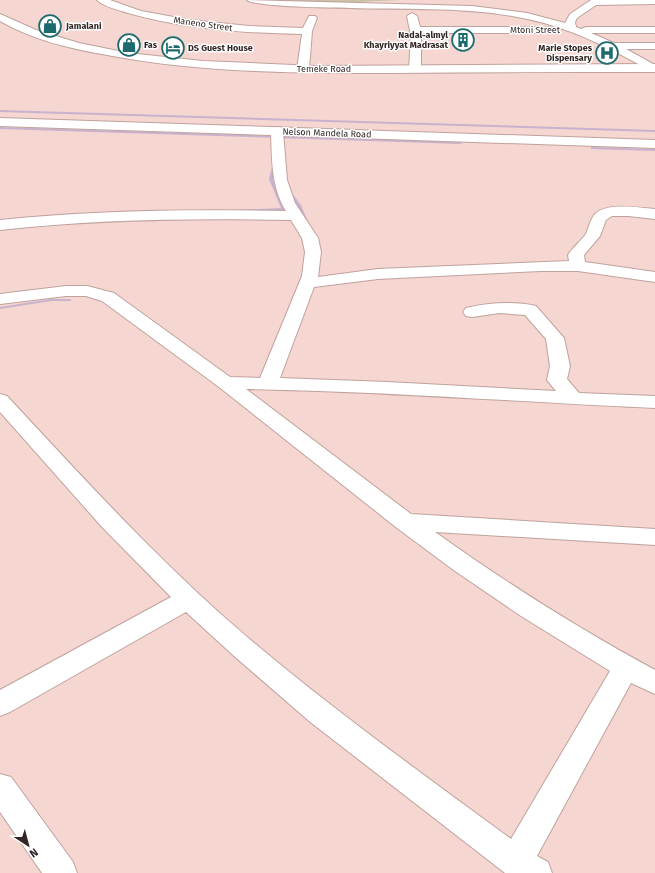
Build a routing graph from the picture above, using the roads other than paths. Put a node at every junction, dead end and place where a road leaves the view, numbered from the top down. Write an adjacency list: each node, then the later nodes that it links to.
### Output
1 (102, 0): 11 (street, Maneno Street)
2 (252, 0): 6 (street)
3 (596, 1): 4 (street); 9 (street)
4 (655, 1)
5 (408, 3): 6 (street); 8 (street); 9 (street)
6 (317, 5): 11 (street)
7 (0, 17): 16 (main road, Temeke Road)
8 (415, 30): 9 (street, Mtoni Street); 15 (street)
9 (572, 30): 10 (street, Mtoni Street); 12 (street)
10 (655, 30)
11 (307, 31): 16 (street)
12 (613, 46): 13 (street); 14 (street)
13 (655, 46)
14 (654, 68): 15 (main road, Temeke Road)
15 (415, 69): 16 (main road, Temeke Road)
16 (303, 70)
17 (0, 115): 20 (main road, Nelson Mandela Road)
18 (0, 122): 19 (main road, Nelson Mandela Road)
19 (278, 131): 21 (main road, Nelson Mandela Road); 23 (street)
20 (655, 136)
21 (655, 144)
22 (655, 214): 25 (street)
23 (295, 216): 24 (street); 27 (street)
24 (0, 225)
25 (578, 266): 26 (street); 27 (street)
26 (655, 276)
27 (307, 283): 31 (street)
28 (0, 299): 30 (street)
29 (472, 312): 32 (street)
30 (226, 383): 31 (street); 35 (street)
31 (268, 383): 32 (street)
32 (574, 399): 34 (street)
33 (0, 400): 37 (street)
34 (655, 402)
35 (405, 522): 36 (street); 38 (street)
36 (655, 537)
37 (188, 600): 40 (street); 42 (street)
38 (626, 667): 39 (street); 42 (street)
39 (655, 683)
40 (0, 704)
41 (0, 787): 43 (street)
42 (526, 867)
43 (61, 873)

